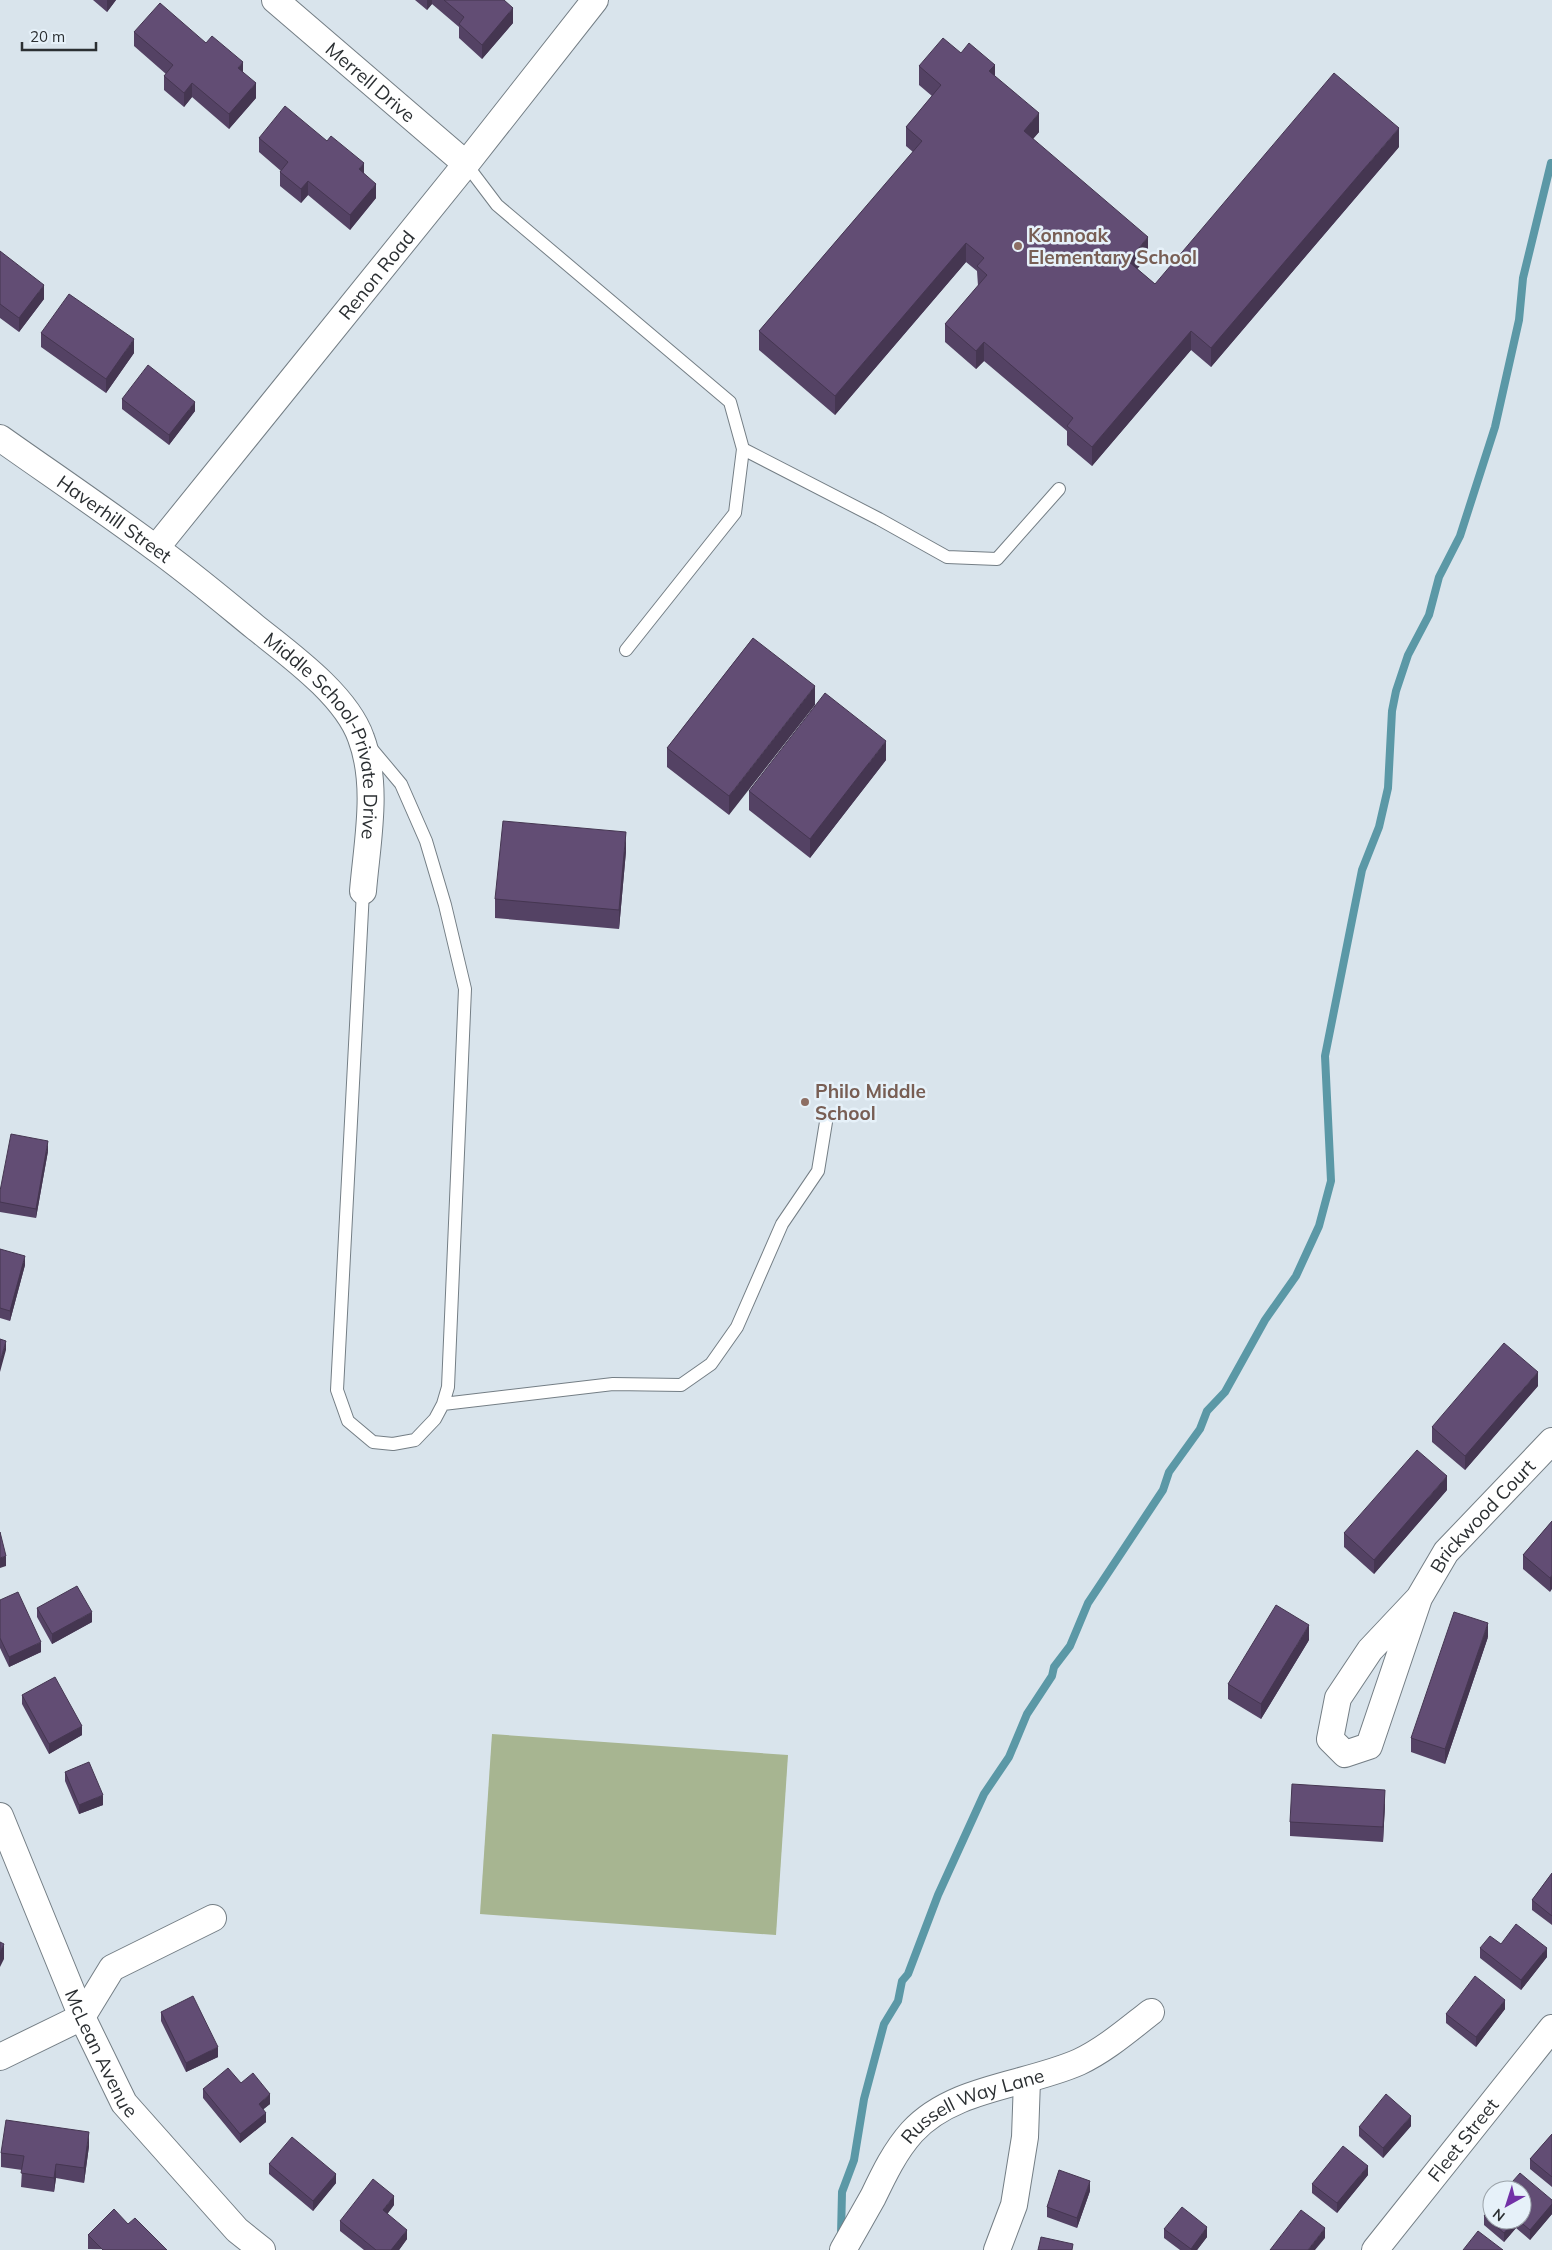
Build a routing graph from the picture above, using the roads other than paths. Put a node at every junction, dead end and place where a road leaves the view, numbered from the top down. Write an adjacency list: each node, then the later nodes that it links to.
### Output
1 (275, 0): 3 (street, Merrell Drive)
2 (596, 0): 3 (street, Renon Road)
3 (466, 164): 5 (lane); 7 (street, Renon Road)
4 (0, 438): 7 (street, Haverhill Street)
5 (743, 449): 6 (lane); 9 (lane)
6 (1059, 489)
7 (156, 548): 8 (street, Haverhill Street)
8 (226, 604): 10 (street, Middle School-Private Drive)
9 (626, 650)
10 (361, 736): 11 (street, Middle School-Private Drive); 13 (lane)
11 (363, 891): 13 (lane)
12 (826, 1122): 13 (lane)
13 (444, 1404)
14 (1552, 1440): 15 (street, Brickwood Court)
15 (1419, 1598): 15 (street, Brickwood Court)
16 (0, 1816): 19 (street, McLean Avenue)
17 (213, 1918): 19 (street)
18 (1151, 2012): 22 (street, Russell Way Lane)
19 (82, 2017): 21 (street); 23 (street, McLean Avenue)
20 (1552, 2028): 26 (street, Fleet Street)
21 (0, 2057)
22 (1028, 2080): 24 (street, Russell Way Lane); 25 (street)
23 (262, 2250)
24 (843, 2250)
25 (996, 2250)
26 (1375, 2250)

